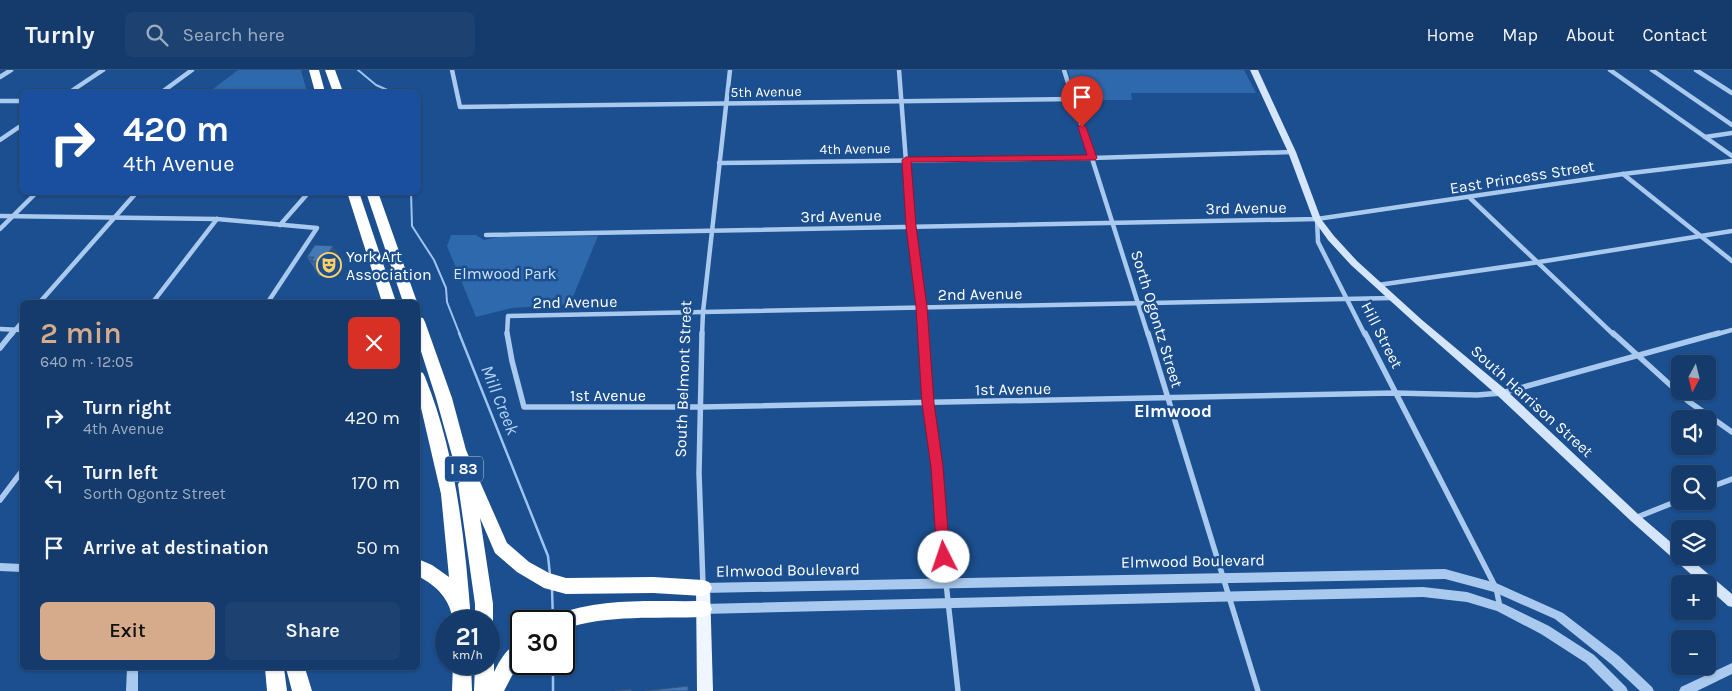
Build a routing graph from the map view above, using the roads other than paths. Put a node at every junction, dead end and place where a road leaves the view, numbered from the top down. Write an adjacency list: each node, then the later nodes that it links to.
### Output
1 (12, 70): 14 (street)
2 (103, 70): 15 (street)
3 (192, 70): 16 (street)
4 (314, 70): 17 (highway)
5 (330, 70): 18 (highway)
6 (452, 70): 24 (street, 5th Avenue)
7 (730, 70): 24 (street, South Belmont Street)
8 (899, 70): 23 (street)
9 (1064, 70): 20 (street, Sorth Ogontz Street)
10 (1254, 70): 30 (main road, Hill Street)
11 (1610, 70): 28 (street)
12 (1652, 70): 25 (street)
13 (1696, 70): 19 (street)
14 (0, 77)
15 (73, 90)
16 (165, 90)
17 (319, 90)
18 (337, 90)
19 (1732, 93)
20 (1073, 99): 23 (street, 5th Avenue); 32 (street, Sorth Ogontz Street)
21 (0, 101): 22 (street)
22 (20, 101)
23 (901, 101): 24 (street, 5th Avenue); 33 (street)
24 (726, 104): 35 (street, South Belmont Street)
25 (1732, 125)
26 (20, 126): 29 (street)
27 (1732, 133): 28 (street)
28 (1705, 137): 31 (street)
29 (0, 140)
30 (1292, 152): 32 (street, 4th Avenue); 47 (main road, Hill Street)
31 (1732, 156)
32 (1092, 158): 33 (street, 4th Avenue); 48 (street, Sorth Ogontz Street)
33 (906, 160): 35 (street, 4th Avenue); 50 (street)
34 (1732, 161): 36 (street, East Princess Street)
35 (719, 163): 53 (street, South Belmont Street)
36 (1624, 174): 42 (street, East Princess Street); 55 (street)
37 (34, 195): 44 (street)
38 (134, 195): 45 (street)
39 (306, 195): 49 (street)
40 (354, 195): 63 (highway)
41 (373, 195): 64 (highway)
42 (1470, 198): 47 (street, East Princess Street); 57 (street)
43 (0, 216): 44 (street)
44 (13, 216): 45 (street); 51 (street)
45 (114, 217): 46 (street); 60 (street)
46 (216, 219): 49 (street); 61 (street)
47 (1317, 219): 48 (street, 3rd Avenue); 58 (main road, South Harrison Street); 65 (street, Hill Street)
48 (1114, 224): 50 (street, 3rd Avenue); 66 (street, Sorth Ogontz Street)
49 (280, 225): 62 (street)
50 (911, 226): 53 (street, 3rd Avenue); 67 (street)
51 (0, 229)
52 (1732, 231): 55 (street)
53 (711, 232): 54 (street, 3rd Avenue); 68 (street, South Belmont Street)
54 (486, 235)
55 (1702, 235): 56 (street); 57 (street)
56 (1732, 261)
57 (1539, 262): 58 (street); 76 (street)
58 (1378, 285): 59 (main road, South Harrison Street)
59 (1393, 298): 65 (street, 2nd Avenue); 79 (main road, South Harrison Street)
60 (42, 300)
61 (155, 300)
62 (269, 300)
63 (388, 300)
64 (409, 300)
65 (1348, 300): 66 (street, 2nd Avenue); 78 (street, Hill Street)
66 (1138, 304): 67 (street, 2nd Avenue); 80 (street, Sorth Ogontz Street)
67 (921, 307): 68 (street, 2nd Avenue); 81 (street)
68 (703, 312): 82 (street, 2nd Avenue); 83 (street, South Belmont Street)
69 (20, 324): 72 (street)
70 (420, 328): 85 (highway, I 83)
71 (0, 329): 72 (street)
72 (16, 329): 73 (street); 75 (street)
73 (20, 330)
74 (1732, 330): 76 (street, 1st Avenue)
75 (0, 348)
76 (1635, 355): 79 (street, 1st Avenue); 84 (street)
77 (420, 382): 105 (highway, I 83)
78 (1395, 393): 79 (street, 1st Avenue); 80 (street, 1st Avenue); 98 (street, Hill Street)
79 (1502, 393): 91 (main road, South Harrison Street)
80 (1169, 398): 81 (street, 1st Avenue); 95 (street, Sorth Ogontz Street)
81 (928, 403): 83 (street, 1st Avenue); 96 (street)
82 (524, 407): 83 (street, 1st Avenue)
83 (702, 407): 97 (street, South Belmont Street)
84 (1732, 432)
85 (459, 451): 97 (highway); 106 (highway, I 83)
86 (20, 474): 89 (street)
87 (1732, 479): 88 (street)
88 (1716, 485)
89 (0, 500)
90 (1671, 504): 91 (street)
91 (1635, 518): 101 (main road, South Harrison Street)
92 (0, 567): 93 (street)
93 (20, 568)
94 (420, 568): 104 (highway)
95 (1222, 577): 96 (street, Elmwood Boulevard); 98 (street, Elmwood Boulevard); 99 (street, Sorth Ogontz Street)
96 (946, 583): 97 (street, Elmwood Boulevard); 100 (street)
97 (703, 588): 103 (main road, South Belmont Street)
98 (1496, 588): 102 (street, Hill Street); 125 (street, Elmwood Boulevard)
99 (1228, 597): 100 (street); 102 (street); 123 (street, Sorth Ogontz Street)
100 (948, 602): 103 (street); 122 (street)
101 (1732, 602)
102 (1500, 607): 124 (street)
103 (703, 609): 107 (highway); 121 (main road, South Belmont Street)
104 (460, 610)
105 (462, 610)
106 (484, 610)
107 (575, 618)
108 (510, 662): 120 (highway)
109 (1732, 668): 126 (street)
110 (133, 670): 115 (street)
111 (275, 670): 116 (highway)
112 (297, 670): 117 (highway)
113 (462, 675): 118 (highway)
114 (484, 675): 119 (highway)
115 (131, 688)
116 (278, 691)
117 (302, 691)
118 (462, 691)
119 (484, 691)
120 (494, 691)
121 (705, 691)
122 (958, 691)
123 (1258, 691)
124 (1622, 691)
125 (1648, 691)
126 (1685, 691)

